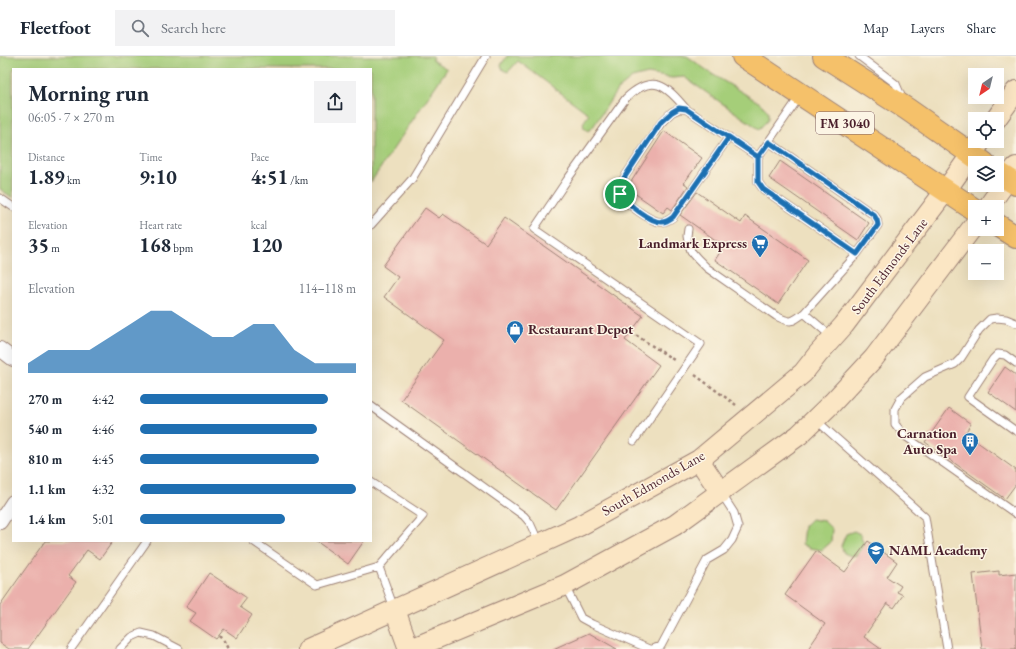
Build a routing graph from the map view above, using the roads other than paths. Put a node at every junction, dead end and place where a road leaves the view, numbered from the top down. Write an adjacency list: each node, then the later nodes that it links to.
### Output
1 (486, 56): 20 (lane)
2 (743, 56): 6 (main road, FM 3040)
3 (824, 56): 8 (main road, FM 3040)
4 (859, 56): 8 (lane)
5 (1016, 91): 9 (main road)
6 (801, 94): 11 (lane); 15 (main road, FM 3040)
7 (686, 109): 10 (lane); 10 (lane); 35 (lane)
8 (908, 109): 12 (main road, FM 3040)
9 (1001, 112)
10 (729, 137): 13 (lane)
11 (769, 142): 13 (lane); 25 (lane)
12 (979, 153): 15 (main road, South Edmonds Lane)
13 (758, 157): 25 (lane)
14 (1009, 175): 17 (main road)
15 (946, 190): 18 (main road, FM 3040); 28 (main road, South Edmonds Lane)
16 (0, 198): 19 (lane)
17 (993, 200)
18 (968, 205)
19 (12, 206)
20 (372, 223)
21 (688, 229): 26 (lane)
22 (1004, 229): 24 (main road)
23 (968, 233): 33 (main road)
24 (1016, 237)
25 (857, 254): 26 (lane)
26 (804, 313): 28 (lane)
27 (1016, 323): 40 (lane)
28 (833, 337): 36 (main road, South Edmonds Lane)
29 (0, 349): 30 (street)
30 (12, 357)
31 (1016, 363): 34 (lane)
32 (372, 407): 44 (lane)
33 (815, 419): 38 (main road); 55 (lane)
34 (1016, 431)
35 (634, 441)
36 (699, 460): 38 (main road); 44 (main road, South Edmonds Lane)
37 (372, 483): 45 (lane)
38 (721, 493): 46 (main road); 54 (lane)
39 (12, 504): 41 (street)
40 (1016, 514)
41 (0, 522)
42 (146, 542): 48 (lane)
43 (254, 542): 45 (lane)
44 (540, 544): 47 (main road, South Edmonds Lane)
45 (379, 567): 47 (lane)
46 (565, 585): 52 (main road); 53 (lane)
47 (395, 610): 51 (main road, South Edmonds Lane); 52 (main road)
48 (71, 649)
49 (120, 649): 50 (lane)
50 (179, 649)
51 (308, 649)
52 (410, 649)
53 (649, 649)
54 (652, 649)
55 (947, 649)

